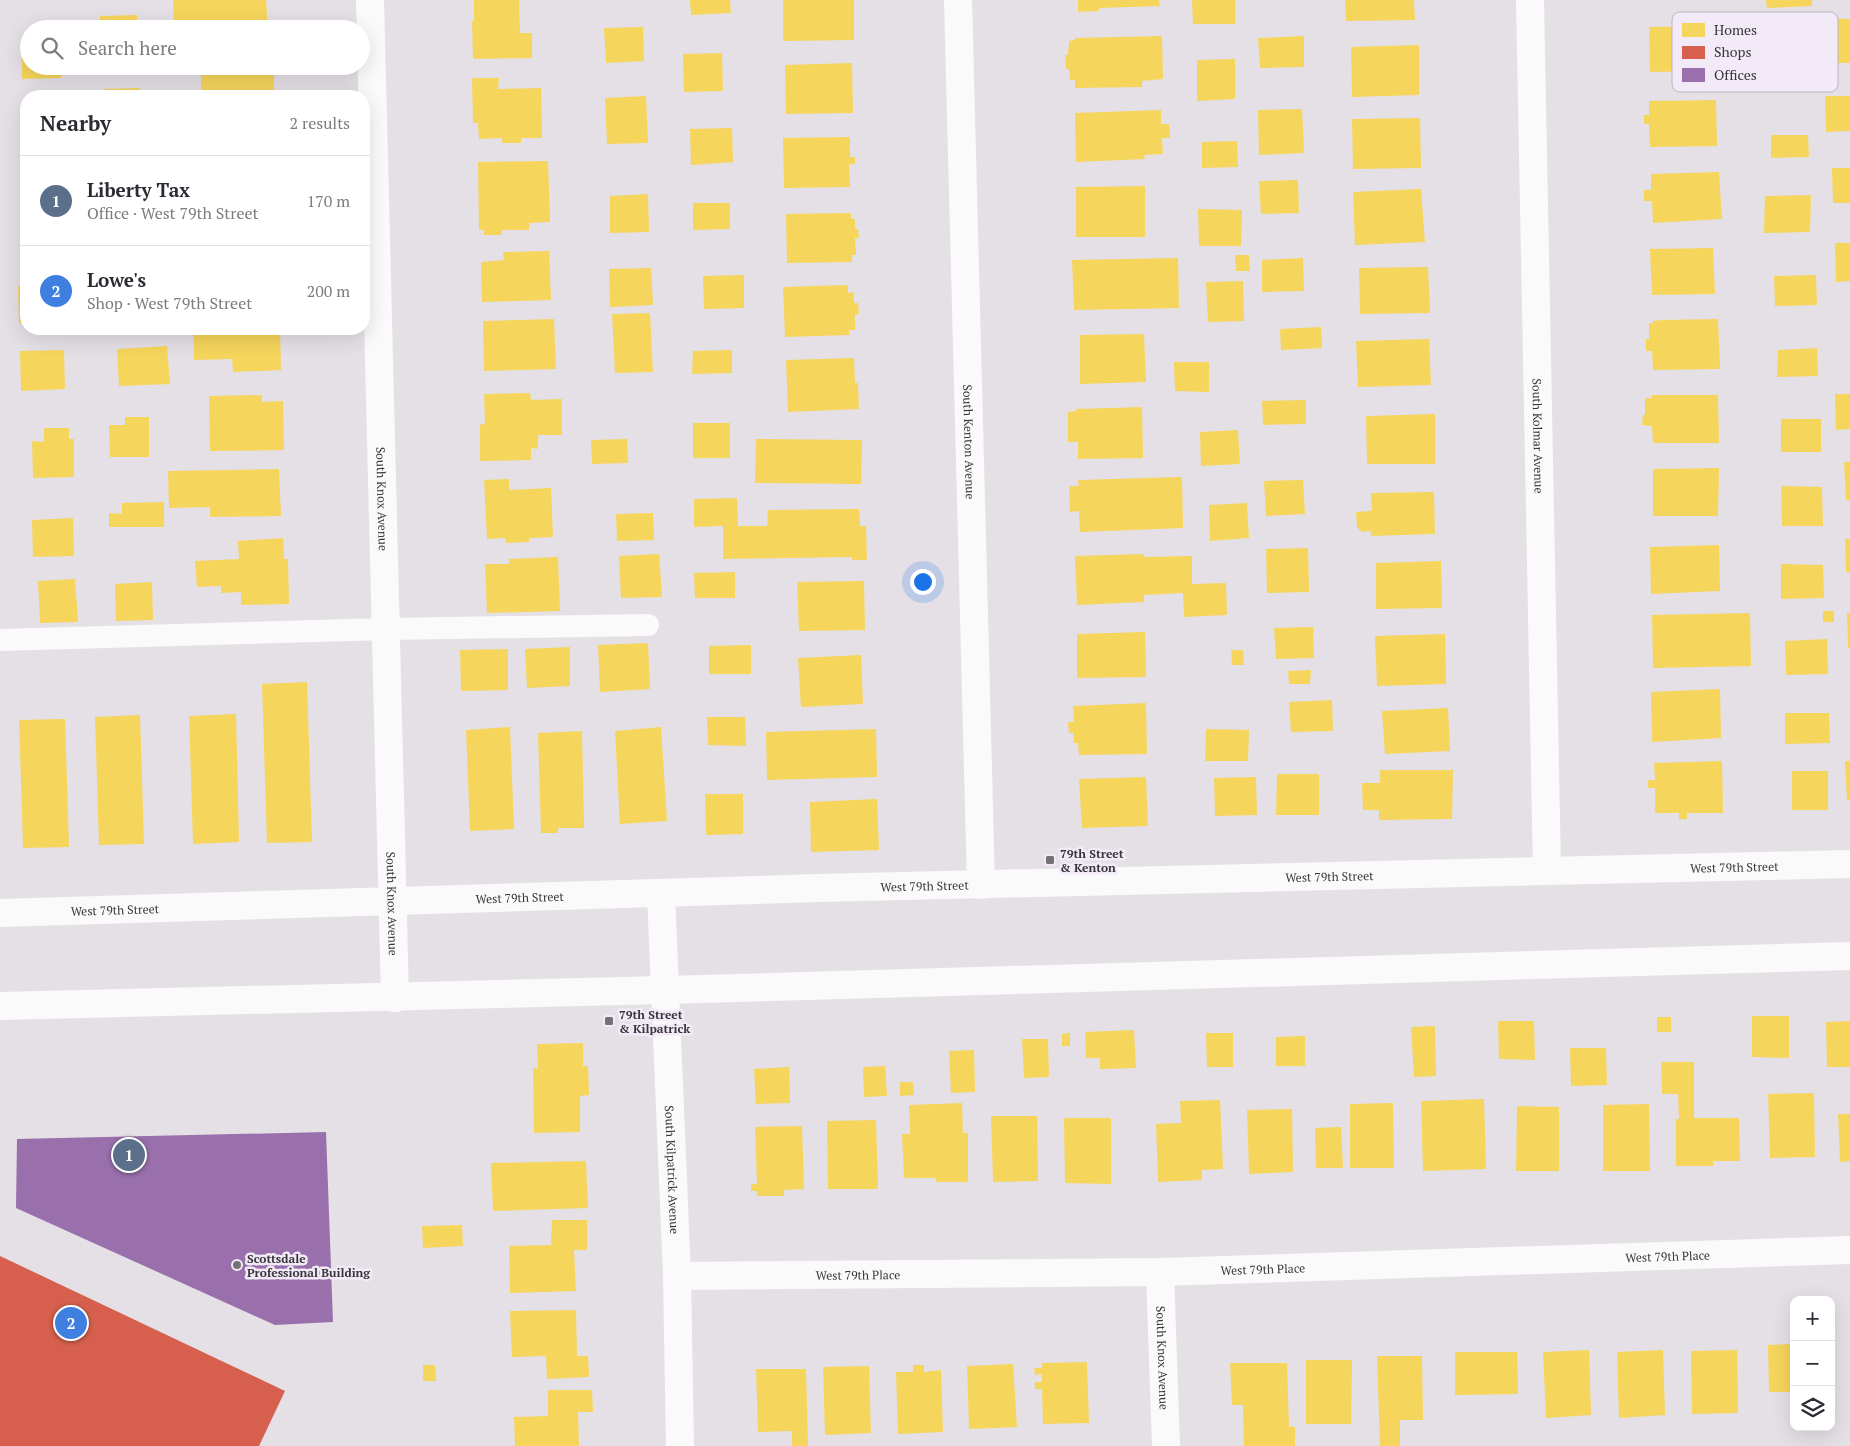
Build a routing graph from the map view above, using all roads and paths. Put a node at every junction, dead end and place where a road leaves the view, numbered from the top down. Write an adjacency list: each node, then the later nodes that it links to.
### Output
1 (370, 0): 5 (street, South Knox Avenue)
2 (958, 0): 9 (street, South Kenton Avenue)
3 (1530, 0): 8 (street, South Kolmar Avenue)
4 (648, 625): 5 (lane)
5 (386, 629): 6 (lane); 11 (street, South Knox Avenue)
6 (0, 640)
7 (1850, 864): 8 (street, West 79th Street)
8 (1547, 871): 9 (street, West 79th Street)
9 (981, 885): 10 (street, West 79th Street)
10 (661, 894): 11 (street, West 79th Street); 14 (street, South Kilpatrick Avenue)
11 (393, 901): 12 (street, West 79th Street); 15 (street, South Knox Avenue)
12 (0, 913)
13 (1850, 956): 14 (street)
14 (665, 990): 15 (street); 19 (street, South Kilpatrick Avenue)
15 (395, 998): 16 (street)
16 (0, 1006)
17 (1850, 1250): 18 (street, West 79th Place)
18 (1160, 1272): 19 (street, West 79th Place); 21 (street, South Knox Avenue)
19 (677, 1276): 20 (street, South Kilpatrick Avenue)
20 (680, 1446)
21 (1166, 1446)

